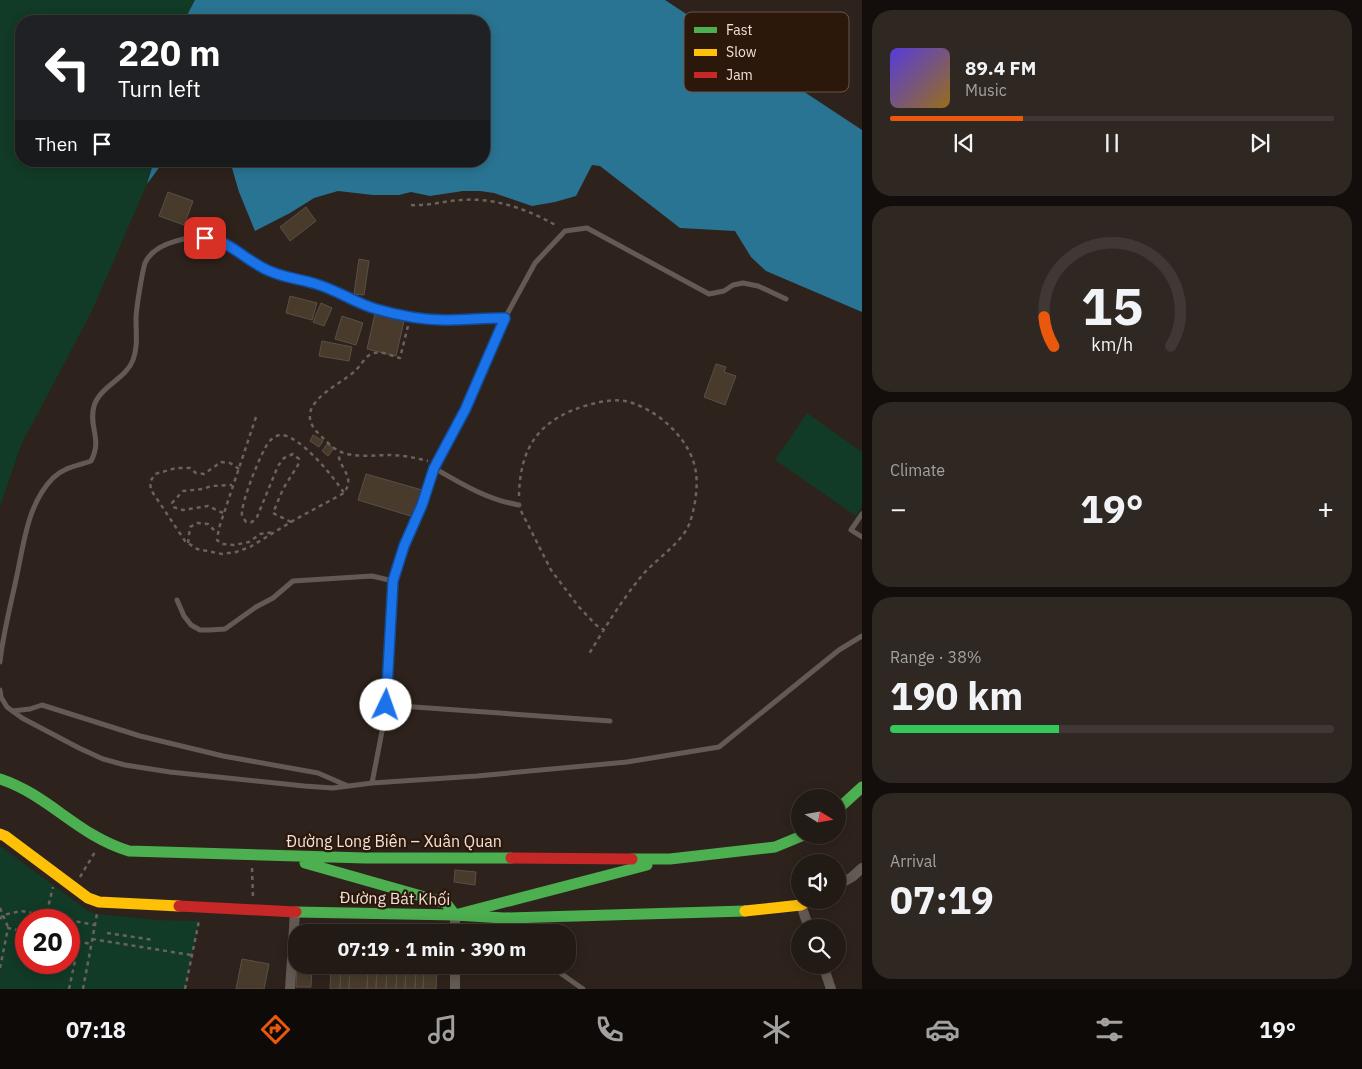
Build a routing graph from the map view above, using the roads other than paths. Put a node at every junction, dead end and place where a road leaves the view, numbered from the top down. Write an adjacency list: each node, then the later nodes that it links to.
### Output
1 (786, 299): 2 (lane)
2 (505, 318): 3 (lane); 10 (lane)
3 (434, 468): 4 (lane); 7 (lane)
4 (519, 505)
5 (862, 514): 6 (lane)
6 (862, 537)
7 (393, 581): 8 (lane); 12 (lane)
8 (177, 600)
9 (862, 636): 16 (lane)
10 (0, 662)
11 (0, 690): 13 (lane)
12 (386, 705): 14 (lane); 16 (lane)
13 (12, 711): 17 (lane); 17 (lane)
14 (610, 721)
15 (0, 779): 22 (main road, Đường Long Biên – Xuân Quan)
16 (372, 782): 17 (lane)
17 (348, 787)
18 (862, 787): 19 (main road)
19 (846, 802)
20 (0, 834): 27 (main road, Đường Bát Khối)
21 (791, 840): 23 (main road, Đường Long Biên – Xuân Quan)
22 (283, 857): 23 (main road, Đường Long Biên – Xuân Quan); 28 (main road)
23 (670, 859): 28 (main road)
24 (862, 868): 25 (street)
25 (846, 880)
26 (791, 904): 29 (main road, Đường Bát Khối)
27 (295, 912): 28 (main road, Đường Bát Khối); 35 (street)
28 (455, 915): 29 (main road, Đường Bát Khối); 30 (street)
29 (504, 918): 31 (lane)
30 (455, 924)
31 (509, 924)
32 (455, 974): 36 (street)
33 (561, 974): 37 (lane)
34 (826, 974): 38 (street)
35 (290, 989)
36 (455, 989)
37 (582, 989)
38 (831, 989)

